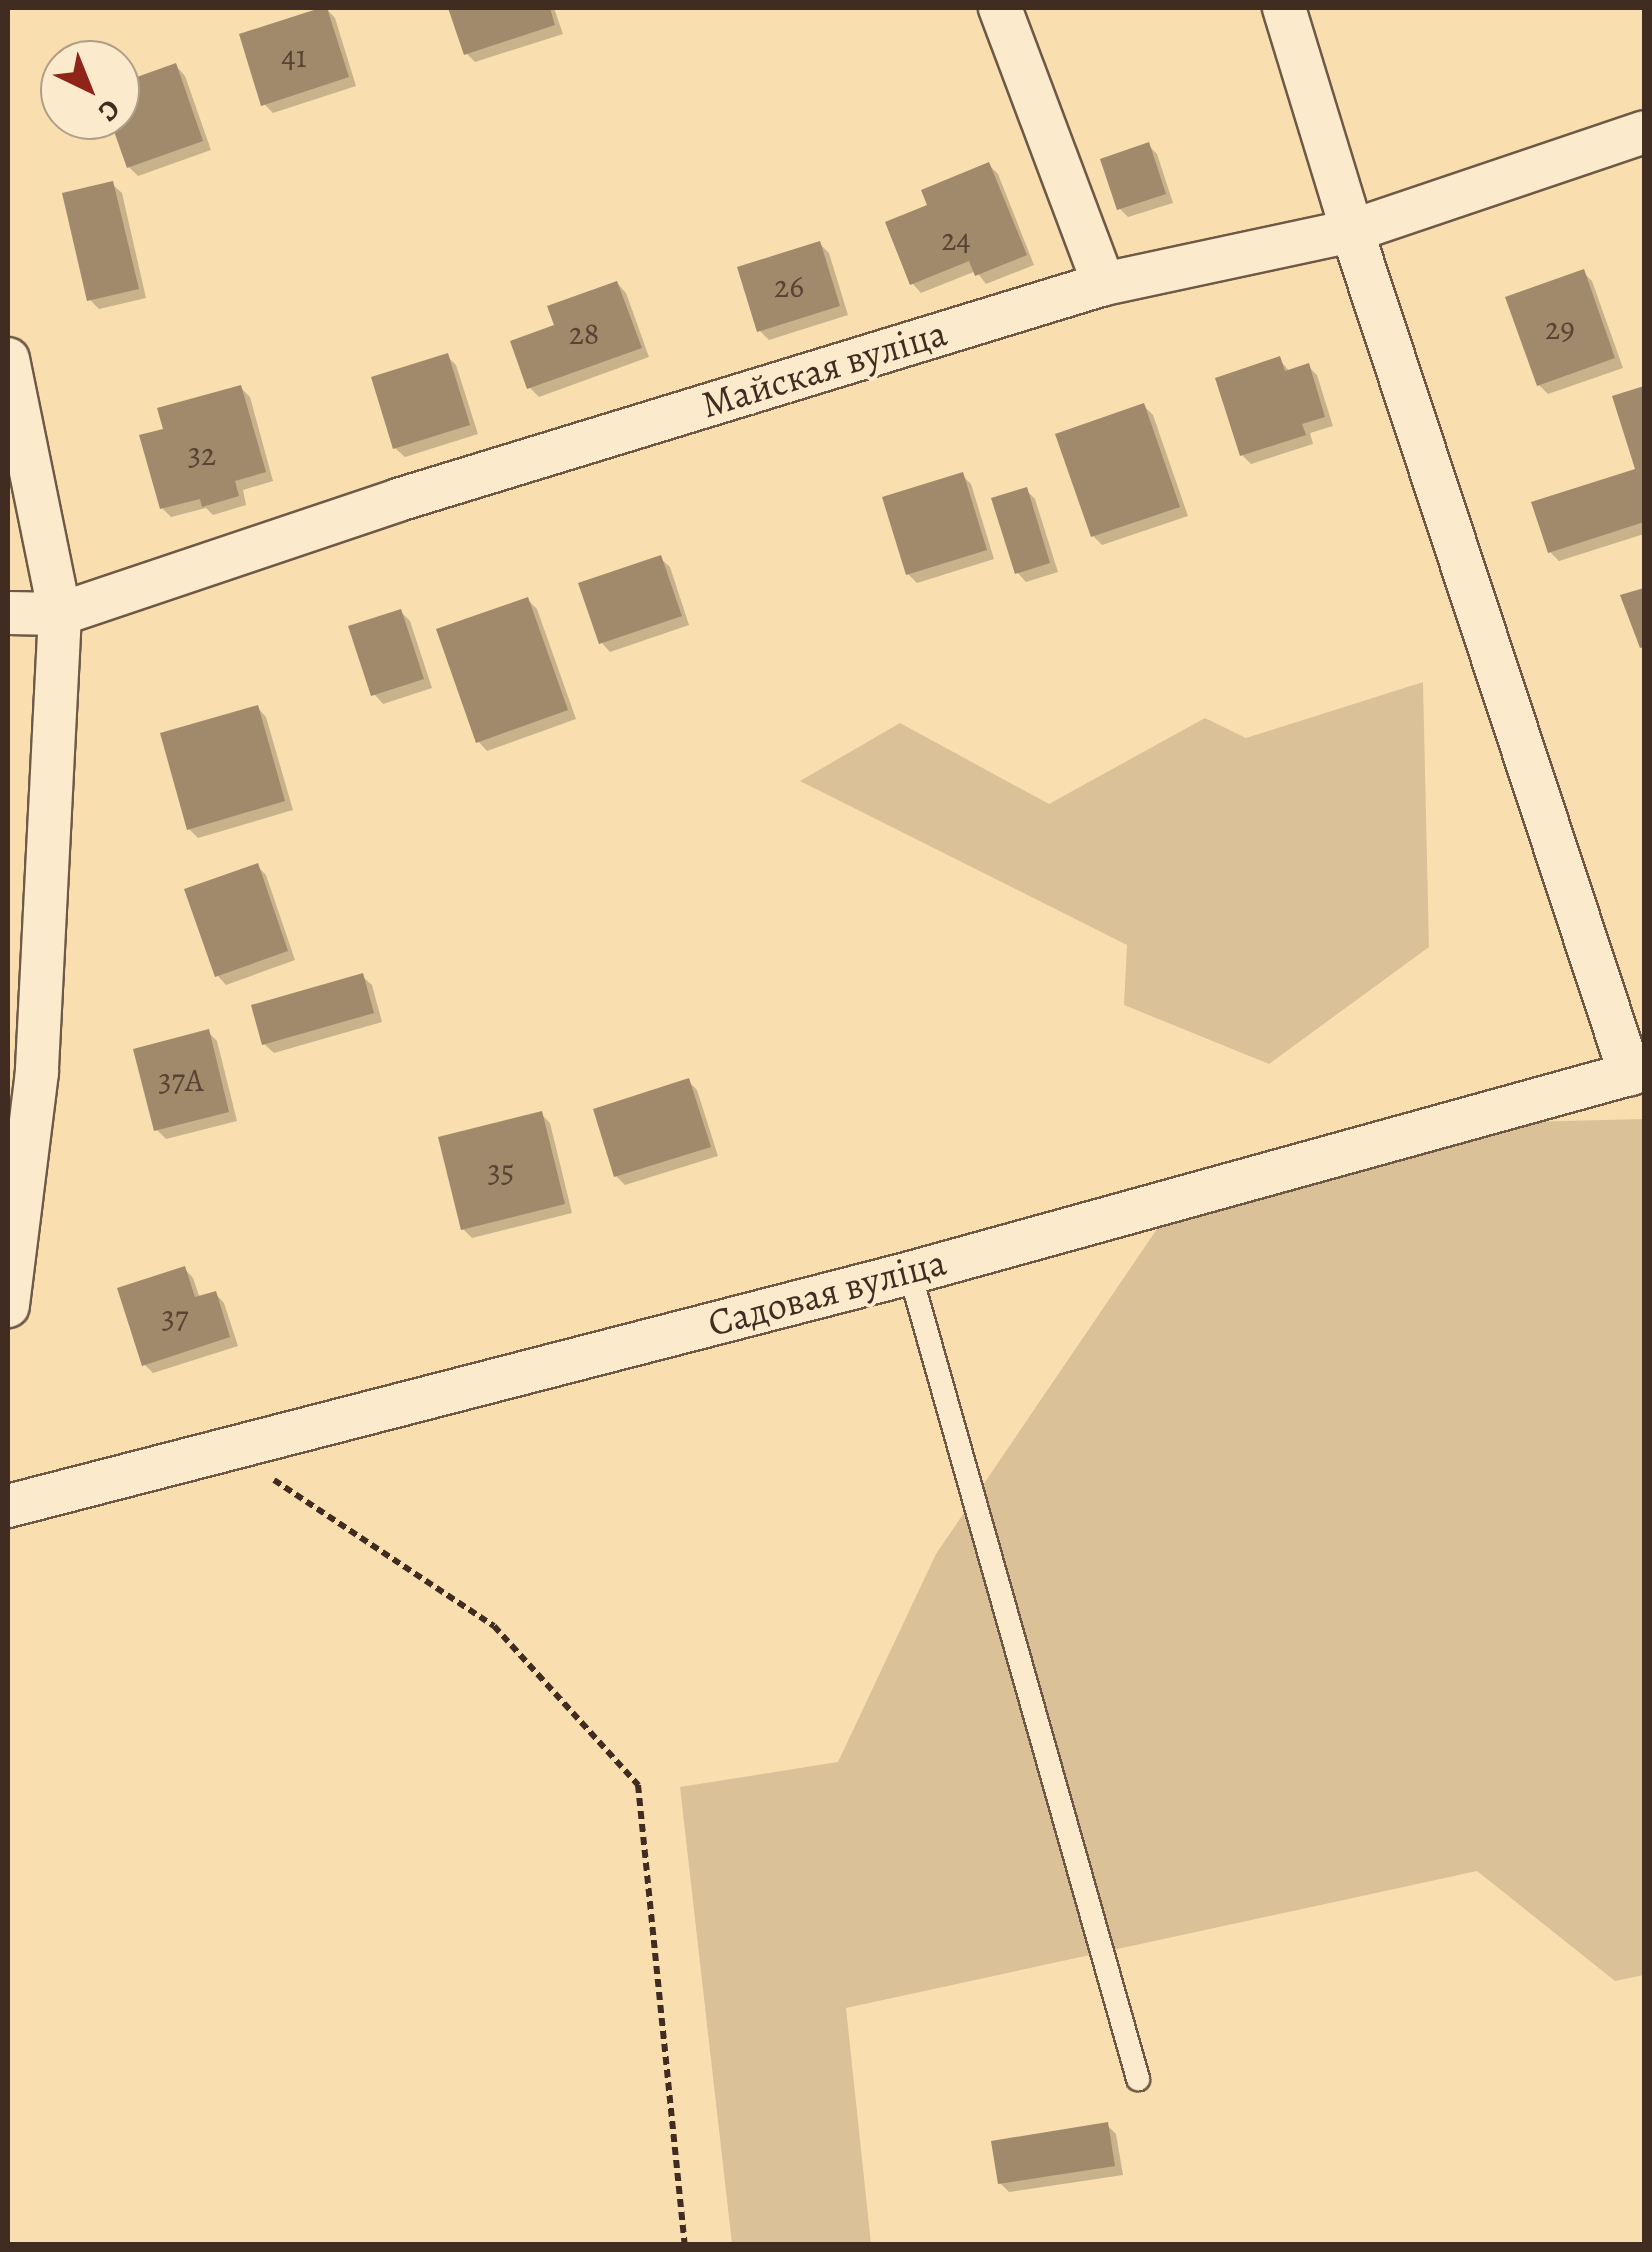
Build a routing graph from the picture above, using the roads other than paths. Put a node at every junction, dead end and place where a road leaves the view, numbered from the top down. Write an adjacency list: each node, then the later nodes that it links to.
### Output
1 (1000, 8): 5 (street)
2 (1284, 8): 4 (street)
3 (1644, 132): 4 (street, Майская вуліца)
4 (1352, 231): 5 (street, Майская вуліца); 10 (street)
5 (1104, 284): 8 (street, Майская вуліца)
6 (8, 358): 8 (street)
7 (8, 613): 8 (street, Майская вуліца)
8 (60, 614): 9 (street)
9 (22, 1071): 12 (street)
10 (1637, 1072): 11 (street, Садовая вуліца)
11 (910, 1272): 13 (street, Садовая вуліца); 14 (lane)
12 (8, 1306)
13 (8, 1506)
14 (1138, 2079)

